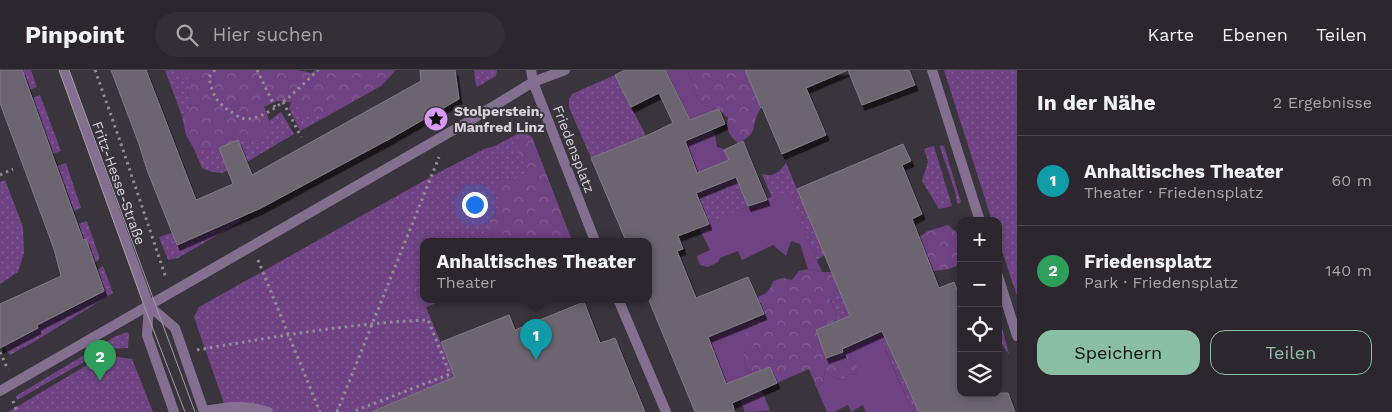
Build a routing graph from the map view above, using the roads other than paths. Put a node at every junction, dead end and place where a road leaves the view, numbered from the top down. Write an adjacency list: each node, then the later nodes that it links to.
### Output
1 (64, 70): 10 (street, Fritz-Hesse-Straße)
2 (531, 70): 5 (street, Friedensplatz)
3 (565, 70): 5 (street)
4 (932, 70): 6 (street)
5 (533, 82): 7 (street, Friedensplatz); 10 (street)
6 (979, 217)
7 (594, 238)
8 (1002, 289): 11 (street)
9 (620, 303): 16 (street)
10 (149, 306): 12 (street); 13 (street, Fritz-Hesse-Straße); 14 (street, Fritz-Hesse-Straße)
11 (1017, 336)
12 (0, 391)
13 (174, 412)
14 (204, 412): 15 (street)
15 (268, 412)
16 (666, 412)

